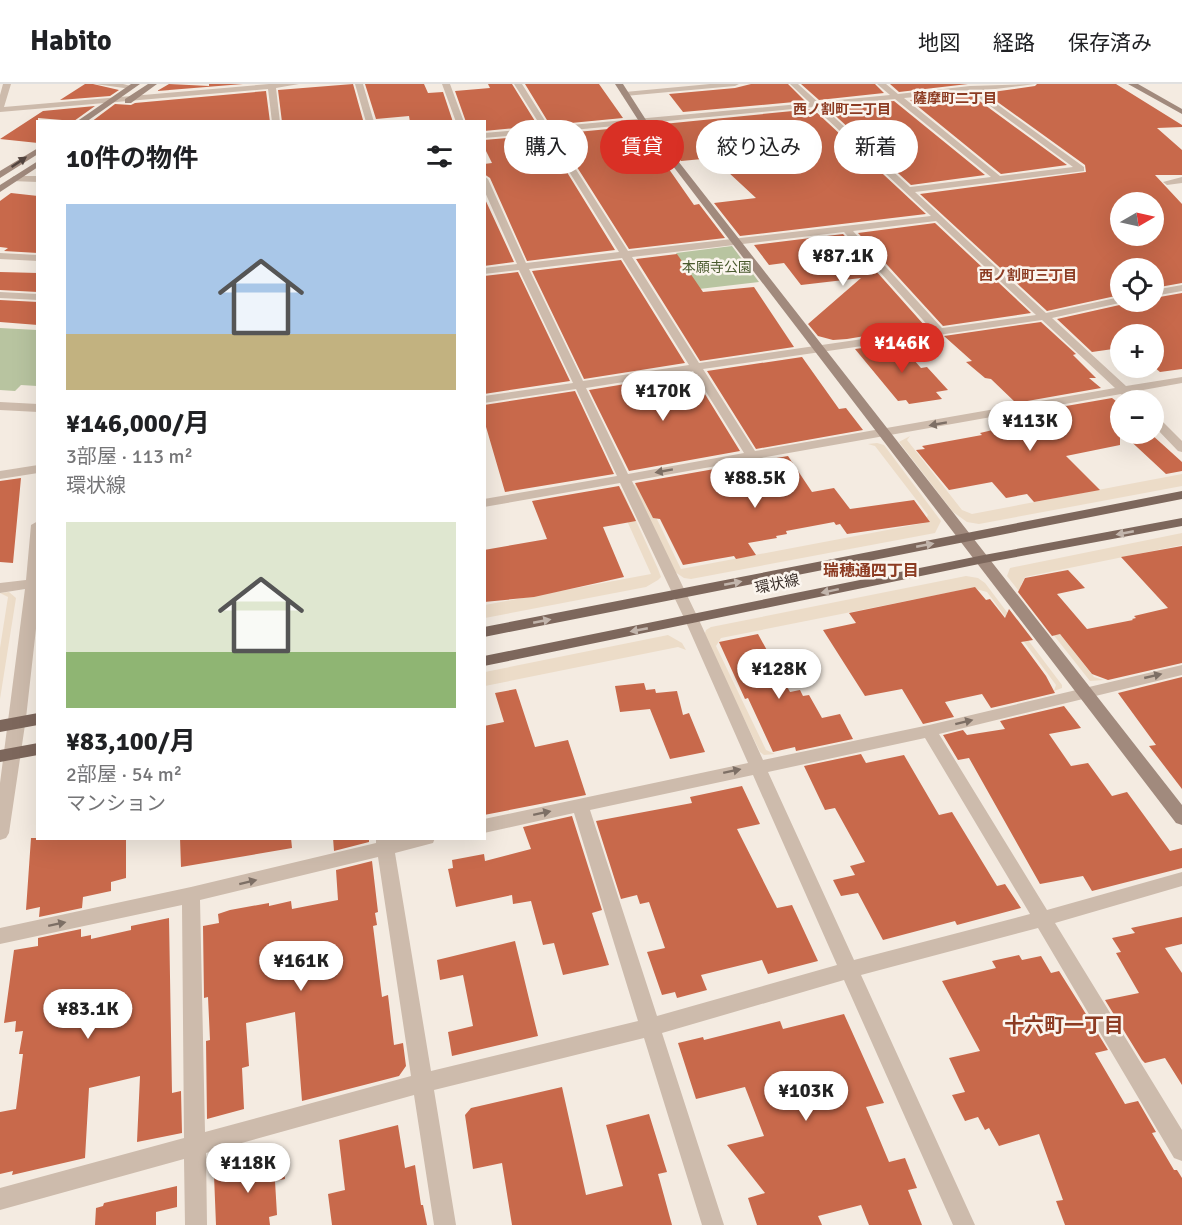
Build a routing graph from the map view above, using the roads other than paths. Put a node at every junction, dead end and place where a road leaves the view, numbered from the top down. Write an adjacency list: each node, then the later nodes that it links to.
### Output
1 (7, 84): 22 (street)
2 (99, 84): 13 (street)
3 (153, 84): 19 (street)
4 (295, 84): 14 (street)
5 (358, 84): 27 (street)
6 (446, 84): 28 (street)
7 (518, 84): 29 (street)
8 (735, 84): 15 (street)
9 (794, 84): 21 (street)
10 (881, 84): 18 (street)
11 (1031, 84): 16 (street)
12 (1131, 84): 24 (street)
13 (134, 85): 20 (street)
14 (273, 85): 19 (street); 26 (street)
15 (681, 86): 17 (street)
16 (969, 87): 18 (street); 41 (street)
17 (622, 89): 30 (street)
18 (896, 97): 21 (street); 41 (street)
19 (131, 99): 20 (street); 23 (street)
20 (112, 101): 22 (street); 25 (street)
21 (816, 104): 31 (street); 46 (street)
22 (0, 109)
23 (115, 110)
24 (1182, 112)
25 (83, 120)
26 (276, 120)
27 (369, 120)
28 (459, 120)
29 (541, 120)
30 (642, 120)
31 (653, 120)
32 (504, 134): 33 (street)
33 (486, 136)
34 (36, 151): 38 (street, one-way to 34)
35 (36, 164): 39 (street)
36 (684, 173): 49 (street)
37 (574, 174): 50 (street)
38 (0, 175)
39 (14, 179): 40 (street); 45 (street)
40 (36, 179)
41 (998, 179): 46 (street)
42 (1182, 180): 43 (street)
43 (1167, 182)
44 (486, 184): 53 (street)
45 (0, 189)
46 (909, 190): 47 (street)
47 (939, 218): 48 (street); 60 (street)
48 (846, 229): 49 (street); 61 (street)
49 (738, 242): 50 (street); 62 (street)
50 (625, 255): 53 (street); 63 (street)
51 (0, 256): 52 (street)
52 (36, 258)
53 (523, 267): 54 (street); 65 (street)
54 (486, 271)
55 (1182, 288): 56 (street)
56 (1164, 291)
57 (0, 295): 58 (street)
58 (36, 297)
59 (1110, 302): 60 (street)
60 (1042, 317): 61 (street); 66 (street)
61 (939, 331): 62 (street)
62 (820, 348): 63 (street); 72 (street)
63 (696, 367): 65 (street); 74 (street)
64 (1182, 380): 66 (street)
65 (580, 385): 68 (street); 77 (street)
66 (1124, 390)
67 (1110, 393): 72 (street, one-way to 72)
68 (486, 400)
69 (0, 406): 70 (street)
70 (36, 408)
71 (1164, 430): 73 (street)
72 (883, 434): 74 (street); 81 (street)
73 (1182, 448)
74 (752, 456): 77 (street, one-way to 77)
75 (36, 469): 76 (street)
76 (0, 475)
77 (625, 478): 79 (street); 86 (street)
78 (1182, 495): 81 (main road, 環状線)
79 (486, 503)
80 (1182, 522): 82 (main road, 環状線, one-way to 82)
81 (963, 537): 82 (street); 86 (main road, 環状線, one-way to 81)
82 (984, 559): 87 (main road, 環状線, one-way to 87); 91 (street)
83 (36, 564): 84 (street)
84 (35, 583): 85 (street); 93 (street)
85 (0, 588)
86 (680, 594): 87 (street); 88 (main road, 環状線, one-way to 86)
87 (692, 620): 89 (main road, 環状線, one-way to 89); 98 (street)
88 (486, 632)
89 (486, 661)
90 (1182, 670): 91 (street, one-way to 90)
91 (1085, 692): 95 (street, one-way to 91); 100 (street)
92 (36, 719): 93 (main road)
93 (17, 723): 94 (main road); 97 (street)
94 (0, 726)
95 (929, 731): 98 (street); 107 (street)
96 (36, 748): 97 (main road)
97 (7, 754): 102 (street)
98 (758, 766): 99 (street, one-way to 98); 109 (street)
99 (580, 805): 101 (street, one-way to 99); 110 (street)
100 (1182, 818)
101 (486, 826)
102 (0, 833)
103 (410, 840): 104 (street)
104 (384, 843): 106 (street, one-way to 104); 111 (street)
105 (1182, 879): 107 (street)
106 (191, 896): 108 (street, one-way to 106); 112 (street)
107 (1042, 920): 109 (street); 113 (street)
108 (0, 936)
109 (848, 970): 110 (street); 118 (street)
110 (650, 1027): 111 (street); 117 (street)
111 (423, 1083): 112 (street); 116 (street)
112 (195, 1145): 114 (street); 115 (street)
113 (1182, 1150)
114 (0, 1199)
115 (196, 1225)
116 (445, 1225)
117 (713, 1225)
118 (963, 1225)

